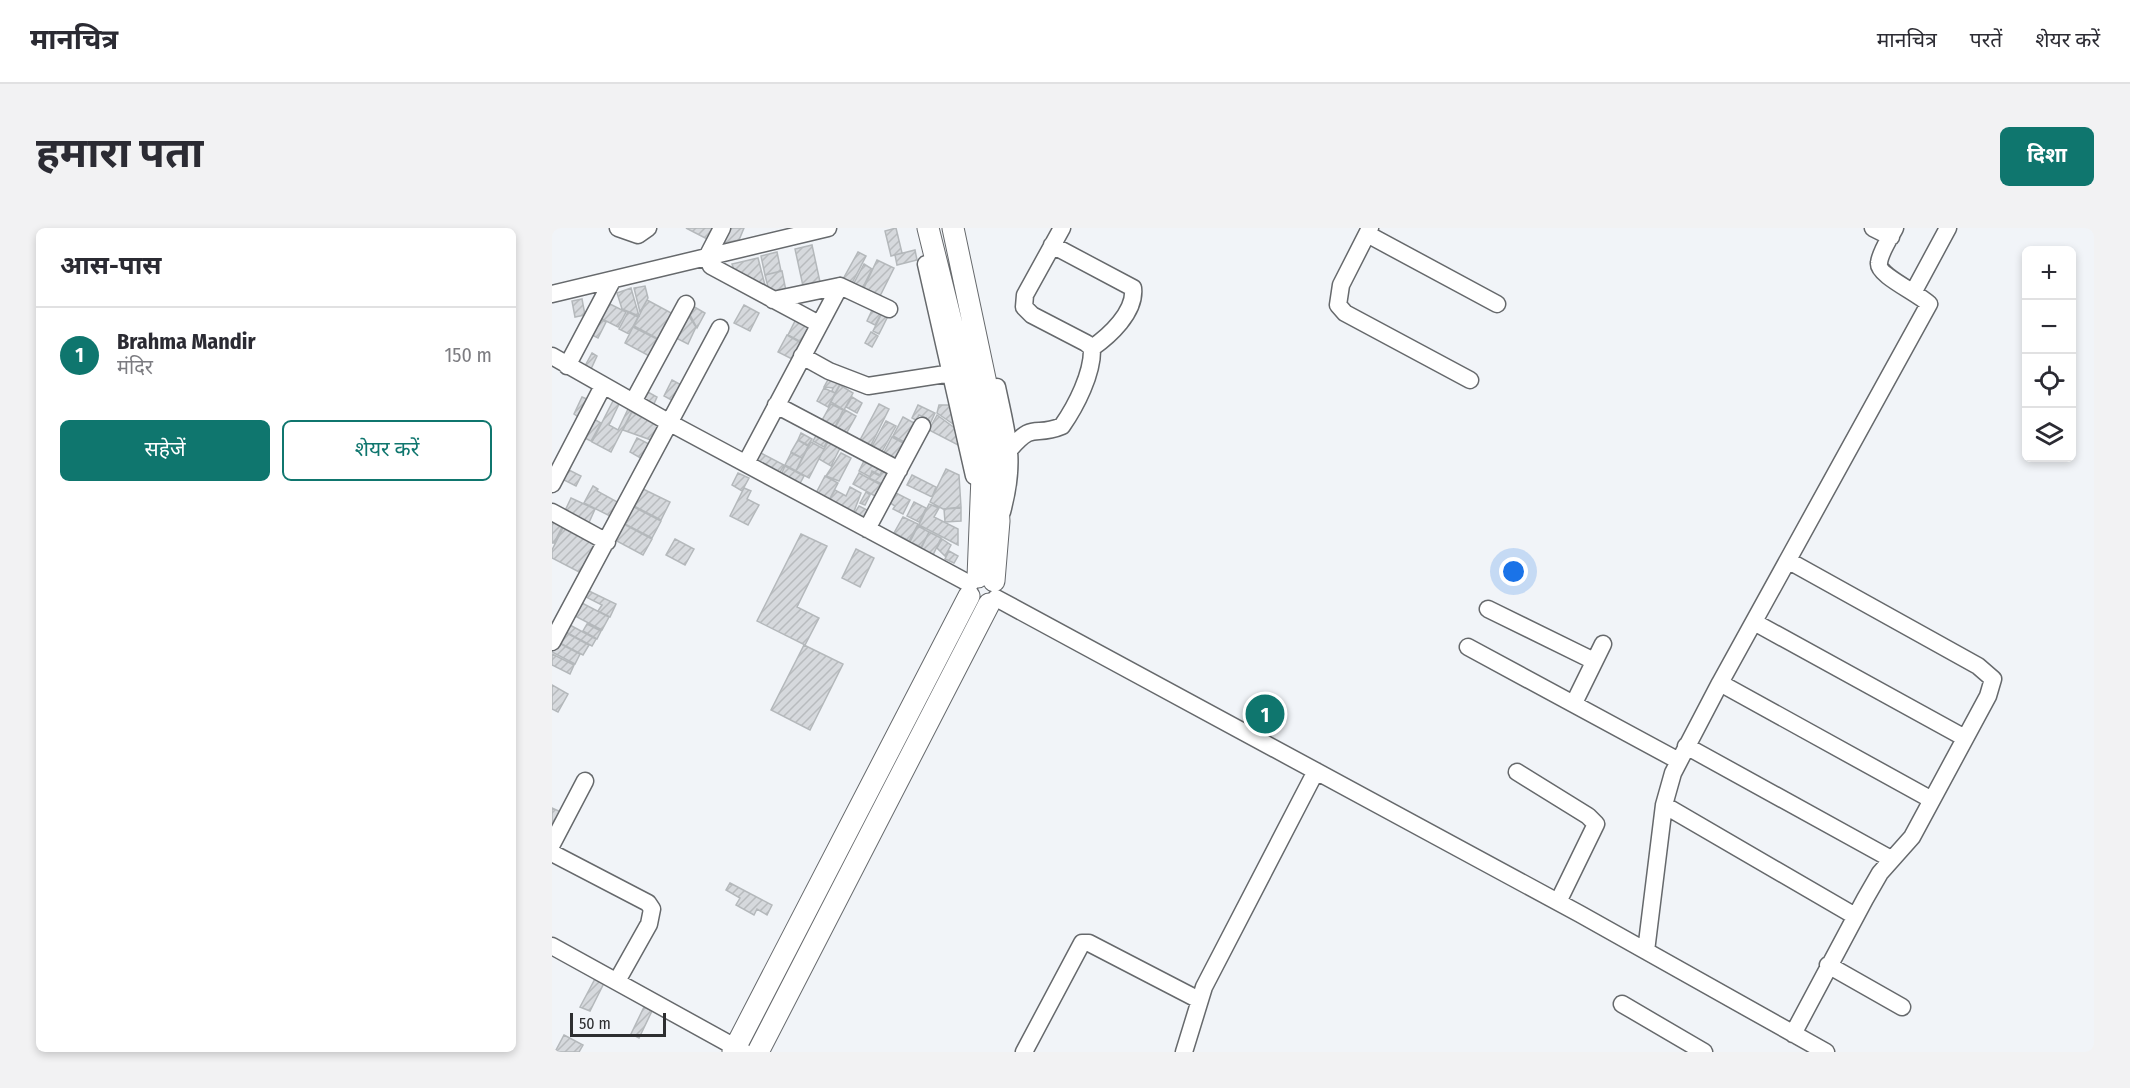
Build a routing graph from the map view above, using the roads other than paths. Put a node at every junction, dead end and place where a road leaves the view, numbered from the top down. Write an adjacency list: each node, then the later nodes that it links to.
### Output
1 (618, 228): 2 (street)
2 (648, 228)
3 (722, 228): 16 (street)
4 (828, 228): 13 (street)
5 (918, 228): 31 (street)
6 (928, 228): 42 (main road)
7 (953, 228): 44 (main road)
8 (964, 228): 38 (street)
9 (1062, 228): 15 (street)
10 (1873, 228): 14 (street)
11 (1948, 228): 19 (street)
12 (1369, 231): 23 (street); 32 (street)
13 (790, 233): 16 (street)
14 (1893, 233): 19 (street)
15 (1052, 245): 27 (street); 27 (street)
16 (707, 257): 17 (street); 21 (street)
17 (612, 281): 20 (street); 30 (street)
18 (840, 286): 21 (street); 24 (street); 25 (street)
19 (1914, 291): 47 (street)
20 (553, 292)
21 (773, 300): 25 (street)
22 (686, 304): 34 (street)
23 (1497, 304)
24 (889, 309)
25 (819, 324): 29 (street)
26 (720, 328): 36 (street)
27 (1092, 348): 38 (street)
28 (552, 356): 30 (street)
29 (802, 356): 31 (street); 35 (street)
30 (567, 366): 33 (street)
31 (952, 373): 42 (street)
32 (1470, 381)
33 (603, 386): 34 (street); 41 (street)
34 (633, 402): 36 (street)
35 (776, 405): 39 (street); 40 (street)
36 (670, 423): 39 (street); 46 (street)
37 (922, 426): 40 (street)
38 (1010, 449): 44 (street)
39 (746, 463): 45 (street)
40 (899, 470): 45 (street)
41 (552, 484)
42 (980, 509): 48 (main road)
43 (552, 512): 46 (street)
44 (999, 521): 48 (main road)
45 (867, 529): 48 (street)
46 (607, 542): 51 (street)
47 (1789, 561): 50 (street); 57 (street)
48 (982, 590): 59 (street); 77 (main road); 78 (main road)
49 (1488, 609): 54 (street)
50 (1754, 622): 55 (street); 57 (street)
51 (552, 642)
52 (1603, 644): 54 (street)
53 (1468, 647): 56 (street)
54 (1594, 661): 56 (street)
55 (1720, 683): 58 (street); 62 (street)
56 (1574, 703): 58 (street)
57 (1965, 738): 62 (street)
58 (1683, 754): 63 (street); 66 (street)
59 (1316, 771): 67 (street); 73 (street)
60 (1517, 772): 67 (street)
61 (585, 781): 64 (street)
62 (1932, 800): 66 (street)
63 (1664, 805): 68 (street); 70 (street)
64 (552, 844)
65 (552, 853): 72 (street)
66 (1891, 860): 68 (street)
67 (1558, 902): 70 (street)
68 (1855, 916): 71 (street)
69 (552, 946): 72 (street)
70 (1646, 951): 76 (street)
71 (1828, 965): 75 (street); 76 (street)
72 (618, 981): 77 (street)
73 (1199, 1000): 79 (street); 80 (street)
74 (1622, 1004): 81 (street)
75 (1902, 1007)
76 (1793, 1034): 82 (street)
77 (737, 1050)
78 (758, 1052)
79 (1024, 1052)
80 (1184, 1052)
81 (1704, 1052)
82 (1826, 1052)

